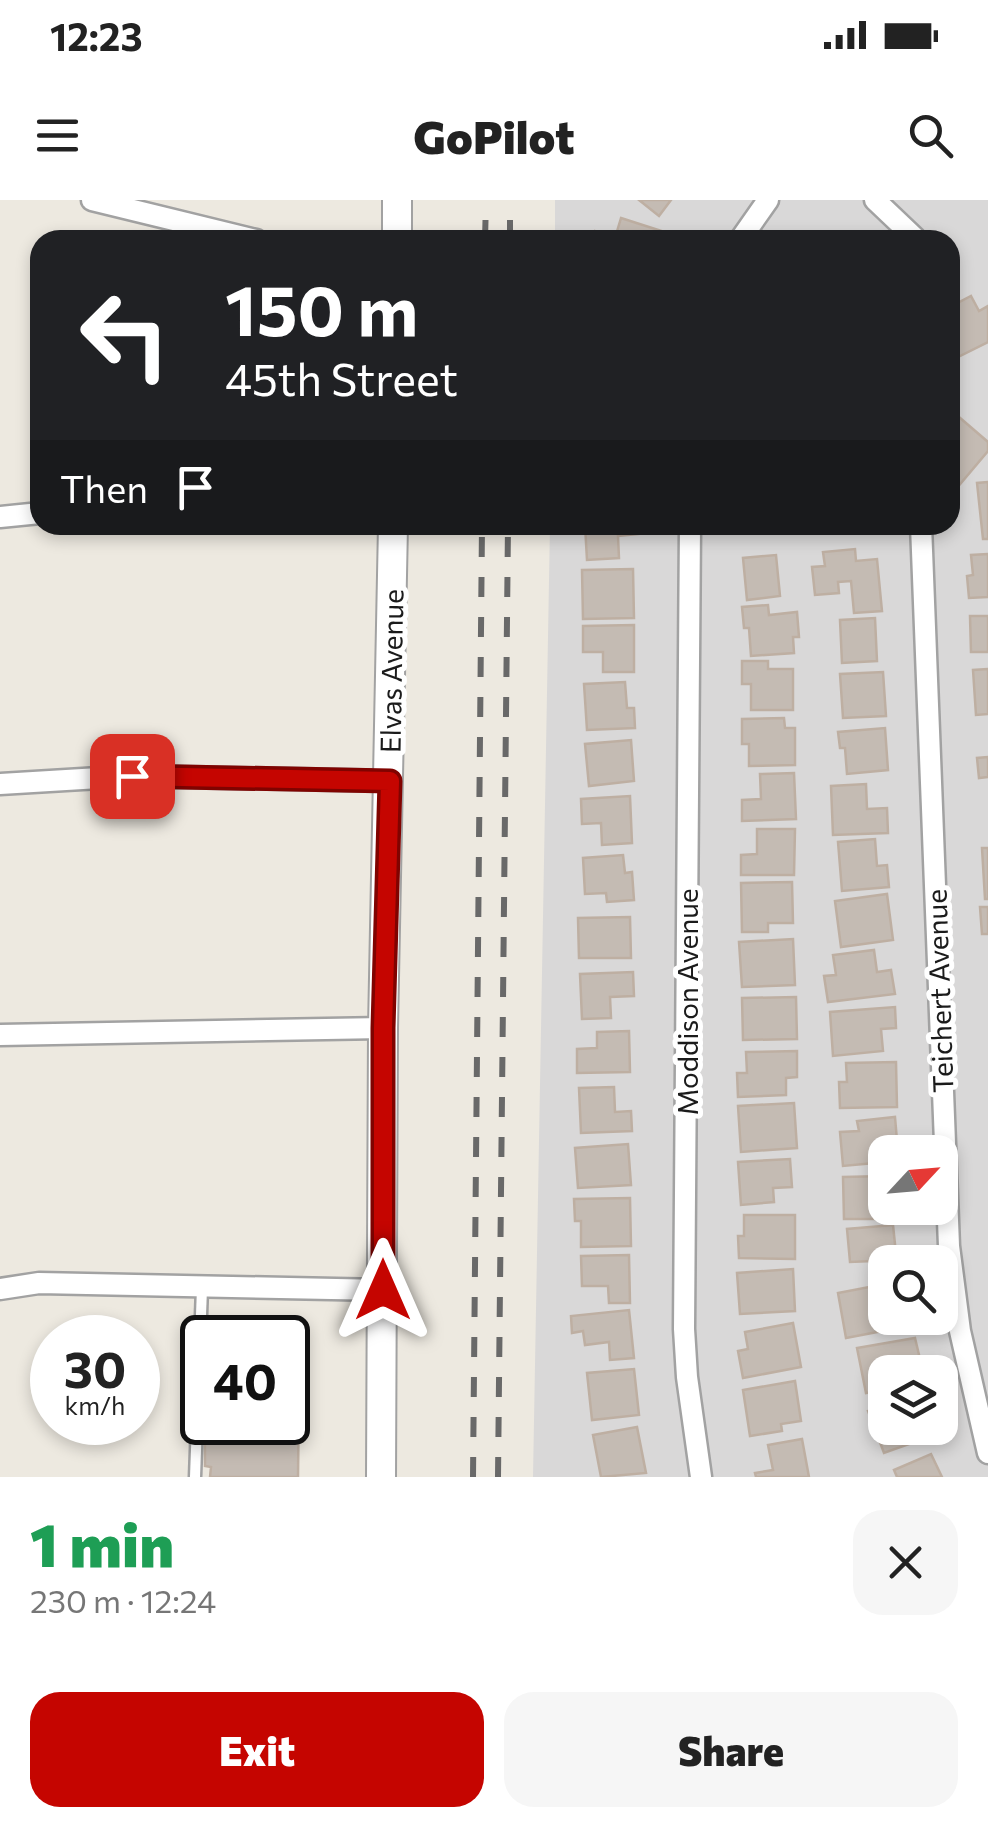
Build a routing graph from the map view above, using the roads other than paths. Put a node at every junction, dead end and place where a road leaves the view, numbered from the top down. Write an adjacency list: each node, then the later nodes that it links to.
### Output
1 (92, 200): 5 (street)
2 (397, 200): 6 (street)
3 (768, 200): 7 (street)
4 (875, 200): 8 (street)
5 (215, 230)
6 (397, 230)
7 (747, 230)
8 (907, 230)
9 (30, 514): 10 (street)
10 (0, 518)
11 (393, 535): 14 (street, Elvas Avenue)
12 (690, 535): 24 (street, Moddison Avenue)
13 (921, 535): 21 (street, Teichert Avenue)
14 (390, 781): 15 (street); 16 (street, Elvas Avenue)
15 (0, 784)
16 (383, 1028): 17 (street); 20 (street, Elvas Avenue)
17 (0, 1035)
18 (202, 1288): 19 (street); 20 (street); 22 (lane)
19 (0, 1289)
20 (383, 1290): 23 (street, Elvas Avenue)
21 (988, 1454)
22 (195, 1477)
23 (381, 1477)
24 (701, 1477)

